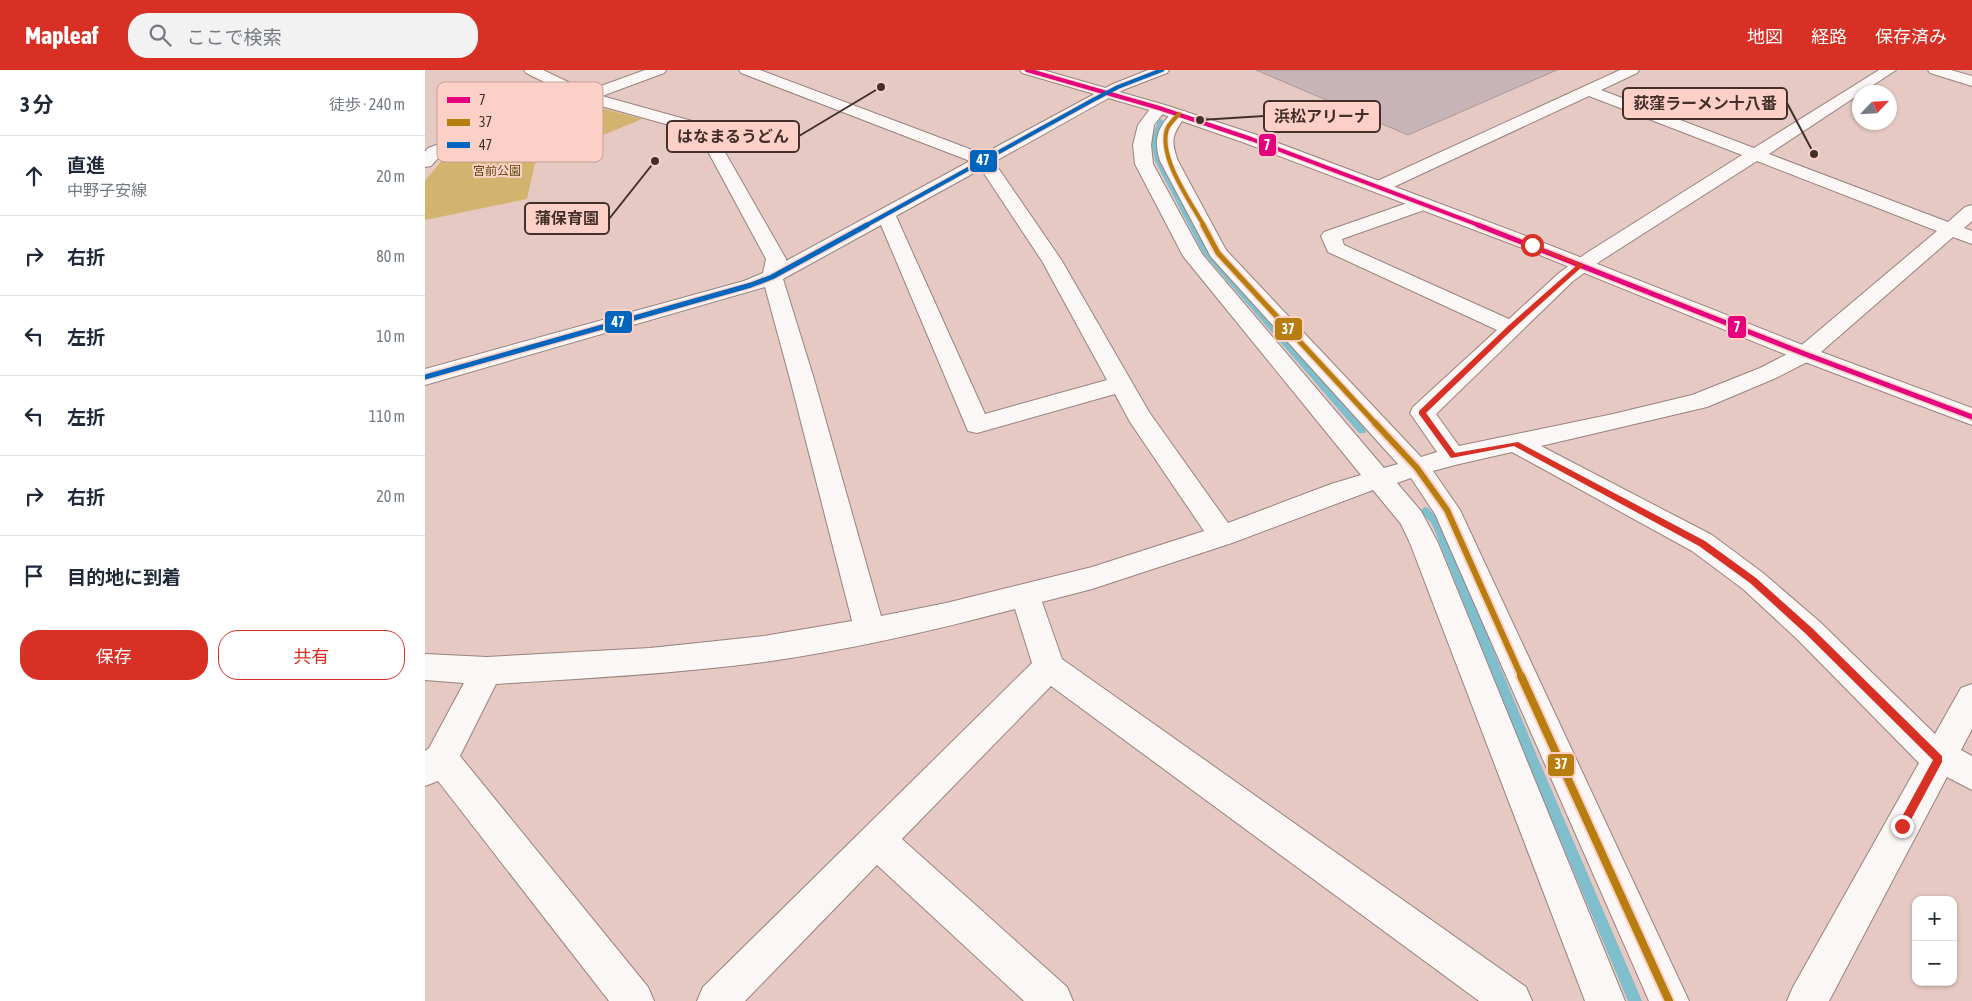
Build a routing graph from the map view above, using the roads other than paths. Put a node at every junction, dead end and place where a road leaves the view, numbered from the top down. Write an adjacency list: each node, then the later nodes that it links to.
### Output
1 (531, 70): 10 (street)
2 (659, 70): 11 (street)
3 (746, 70): 17 (street)
4 (1027, 70): 13 (street)
5 (1162, 70): 13 (street)
6 (1632, 70): 12 (street)
7 (1889, 70): 16 (street)
8 (1935, 70): 9 (street)
9 (1972, 81)
10 (556, 82)
11 (603, 91)
12 (1590, 91): 16 (street); 18 (street)
13 (1109, 93): 15 (street); 17 (street)
14 (603, 101): 25 (street)
15 (1169, 111): 18 (street); 33 (street); 34 (street)
16 (1755, 154): 22 (street); 24 (street)
17 (985, 160): 21 (street); 29 (street)
18 (1379, 187): 19 (street)
19 (1423, 204): 24 (street); 26 (street)
20 (1972, 211): 22 (street)
21 (886, 214): 25 (street); 29 (street)
22 (1950, 229): 23 (street); 27 (street)
23 (1972, 238)
24 (1581, 265): 26 (street); 27 (street)
25 (772, 277): 28 (street); 37 (street)
26 (1511, 328): 32 (street)
27 (1805, 354): 30 (street); 31 (street)
28 (425, 377)
29 (1121, 384): 35 (street)
30 (1972, 417)
31 (1515, 444): 32 (street); 42 (street)
32 (1453, 456): 33 (street)
33 (1417, 468): 34 (street); 51 (street)
34 (1379, 480): 35 (street); 50 (street)
35 (1222, 536): 36 (street)
36 (1025, 595): 37 (street); 39 (street)
37 (869, 631): 40 (street)
38 (425, 667): 40 (street)
39 (1049, 667): 45 (street); 49 (street)
40 (487, 671): 43 (street)
41 (1972, 698): 42 (street)
42 (1939, 757): 44 (street); 52 (street)
43 (433, 765): 46 (street)
44 (1972, 774)
45 (877, 841): 47 (street); 48 (street)
46 (634, 1001)
47 (717, 1001)
48 (1053, 1001)
49 (1512, 1001)
50 (1605, 1001)
51 (1669, 1001)
52 (1807, 1001)

